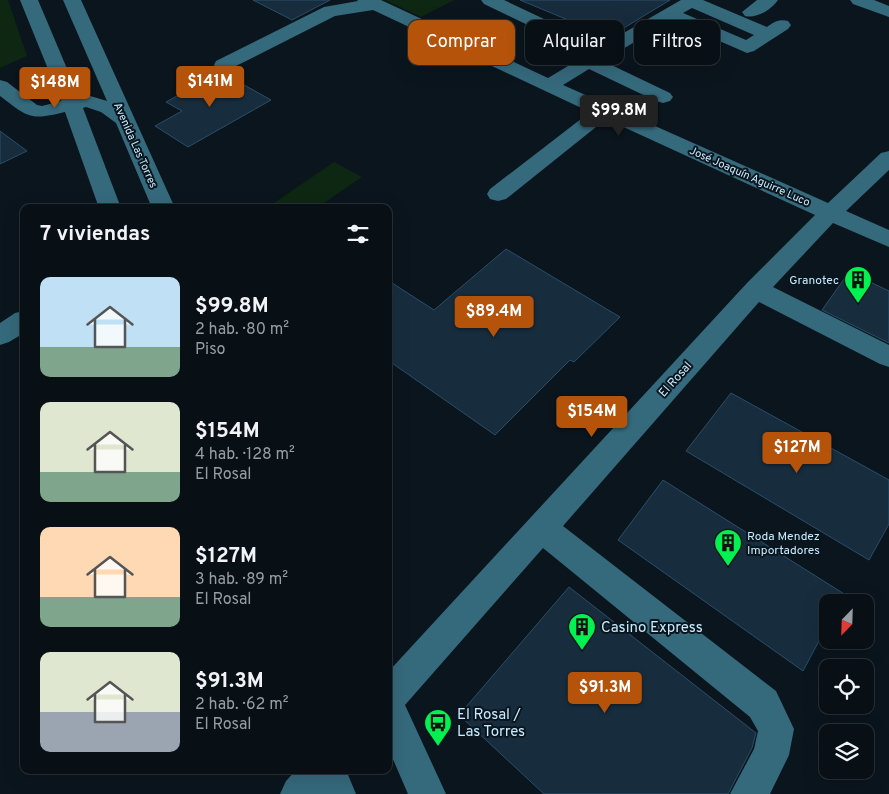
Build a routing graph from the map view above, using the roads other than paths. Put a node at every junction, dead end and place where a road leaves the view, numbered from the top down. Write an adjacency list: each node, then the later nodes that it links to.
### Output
1 (29, 0): 14 (street, Avenida Las Torres)
2 (72, 0): 14 (street, Avenida Las Torres)
3 (490, 0): 11 (street)
4 (769, 0): 8 (street)
5 (859, 0): 9 (street)
6 (371, 2): 15 (street); 18 (street, José Joaquín Aguirre Luco)
7 (706, 2): 8 (street); 10 (street); 12 (street)
8 (751, 12): 12 (street)
9 (889, 12)
10 (671, 14): 12 (street); 13 (street)
11 (527, 20)
12 (768, 34)
13 (624, 42)
14 (75, 58): 21 (street, Avenida Las Torres); 23 (street, Avenida Las Torres)
15 (223, 65)
16 (584, 65): 18 (street)
17 (608, 65): 20 (street)
18 (549, 85): 22 (street, José Joaquín Aguirre Luco)
19 (0, 86): 21 (street)
20 (663, 97)
21 (72, 104): 23 (street); 26 (street, Avenida Las Torres)
22 (604, 110): 25 (street); 28 (street, José Joaquín Aguirre Luco)
23 (125, 120): 27 (street, Avenida Las Torres)
24 (889, 158): 28 (street, El Rosal)
25 (498, 194)
26 (109, 204)
27 (162, 204)
28 (831, 212): 29 (street, José Joaquín Aguirre Luco); 30 (street, El Rosal)
29 (889, 239)
30 (756, 289): 33 (street); 34 (street, El Rosal)
31 (20, 322): 32 (street)
32 (0, 334)
33 (889, 357)
34 (541, 527): 35 (street, El Rosal); 42 (street)
35 (392, 694)
36 (392, 716): 41 (street)
37 (317, 774): 39 (street)
38 (329, 774): 40 (street)
39 (299, 794)
40 (337, 794)
41 (427, 794)
42 (748, 794)

